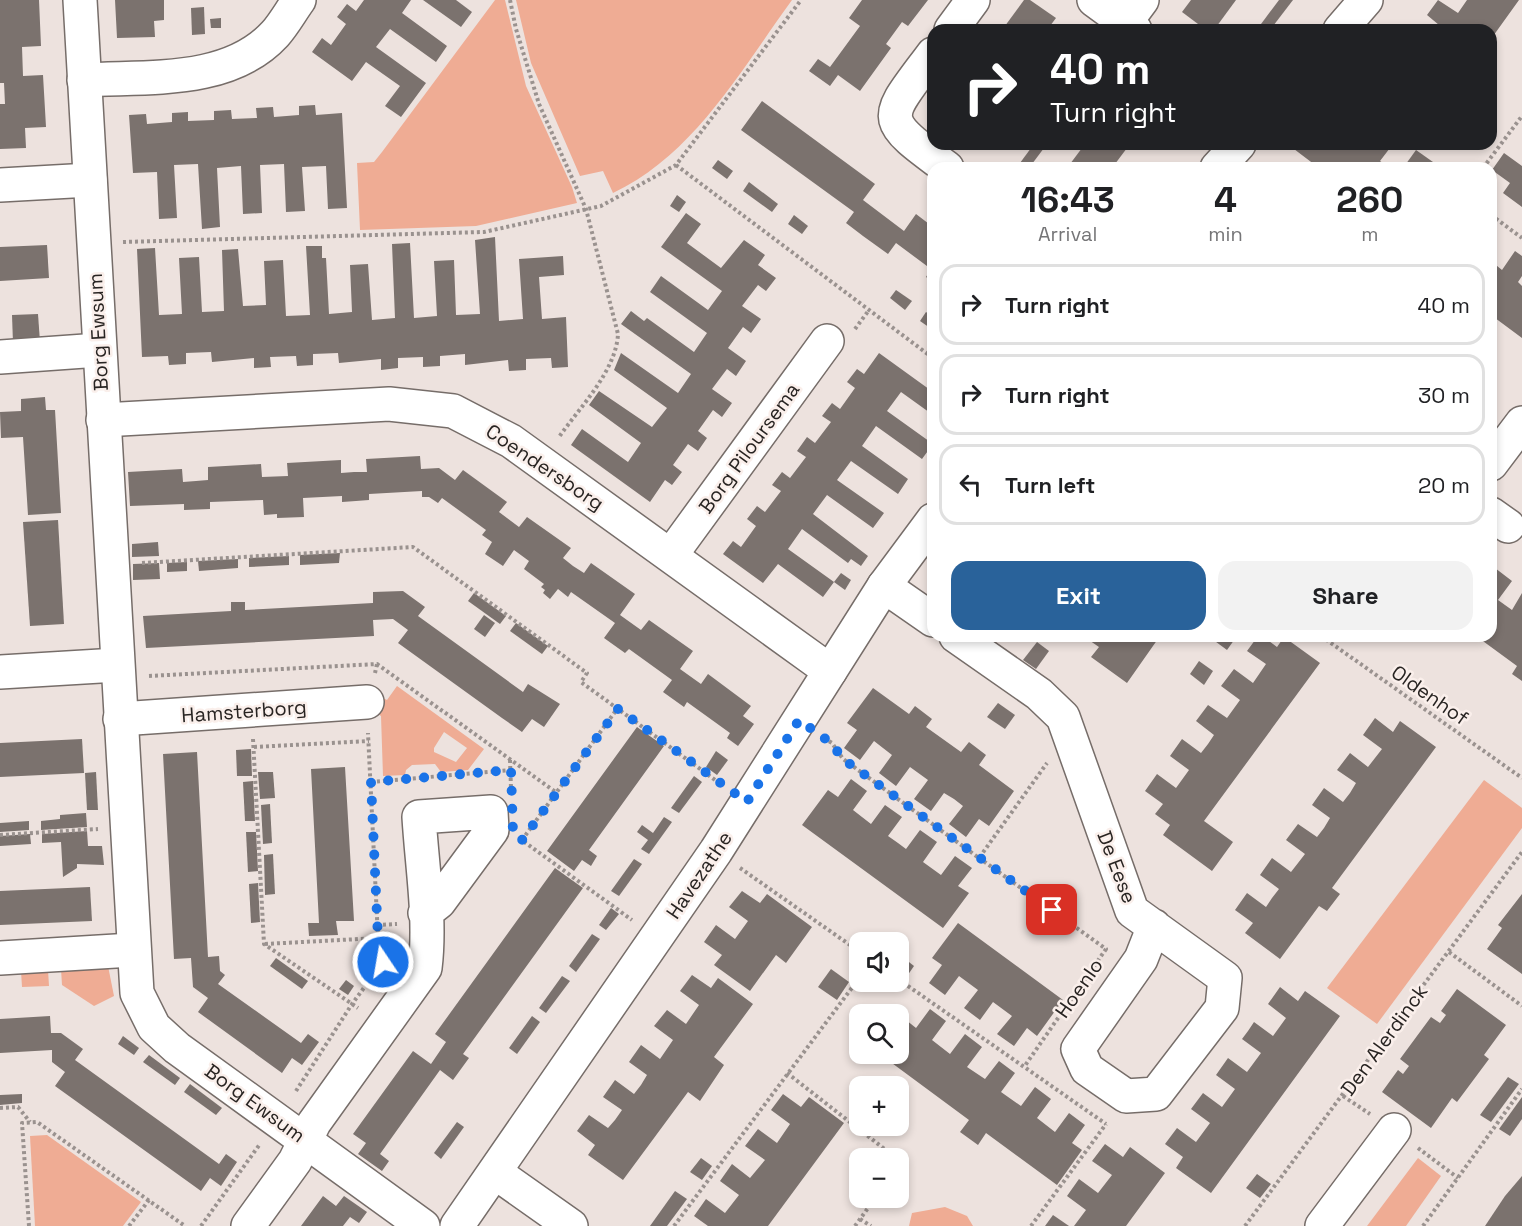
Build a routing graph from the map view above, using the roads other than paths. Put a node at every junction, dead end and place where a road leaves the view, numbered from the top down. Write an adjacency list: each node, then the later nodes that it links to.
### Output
1 (80, 0): 10 (street, Borg Ewsum)
2 (299, 0): 10 (street)
3 (973, 0): 7 (street)
4 (1094, 0): 6 (street)
5 (1366, 0): 8 (street)
6 (1134, 18)
7 (955, 24)
8 (1345, 24)
9 (927, 62): 12 (street)
10 (84, 80): 14 (street, Borg Ewsum)
11 (1234, 150): 13 (street)
12 (939, 162)
13 (1222, 162)
14 (90, 180): 15 (street); 17 (street, Borg Ewsum)
15 (0, 185)
16 (827, 341): 23 (street, Borg Piloursema)
17 (99, 350): 18 (street); 19 (street, Borg Ewsum)
18 (0, 357)
19 (103, 420): 23 (street, Coendersborg); 27 (street, Borg Ewsum)
20 (1522, 423): 21 (street)
21 (1497, 456)
22 (927, 528): 24 (street, Havezathe)
23 (671, 555): 28 (street, Coendersborg)
24 (884, 586): 25 (street); 28 (street, Havezathe)
25 (927, 616)
26 (965, 642): 33 (street, De Eese)
27 (117, 665): 29 (street); 31 (street, Borg Ewsum)
28 (830, 671): 39 (street, Havezathe)
29 (0, 672)
30 (367, 702): 31 (street, Hamsterborg)
31 (120, 719): 34 (street, Borg Ewsum)
32 (425, 913): 38 (street)
33 (1154, 926): 36 (street, Hoenlo); 36 (street, De Eese)
34 (132, 950): 35 (street); 38 (street, Borg Ewsum)
35 (0, 958)
36 (1125, 1096)
37 (1394, 1130): 44 (street)
38 (305, 1139): 40 (street); 41 (street, Borg Ewsum)
39 (496, 1173): 42 (street, Havezathe); 43 (street)
40 (248, 1226)
41 (423, 1226)
42 (457, 1226)
43 (571, 1226)
44 (1322, 1226)

